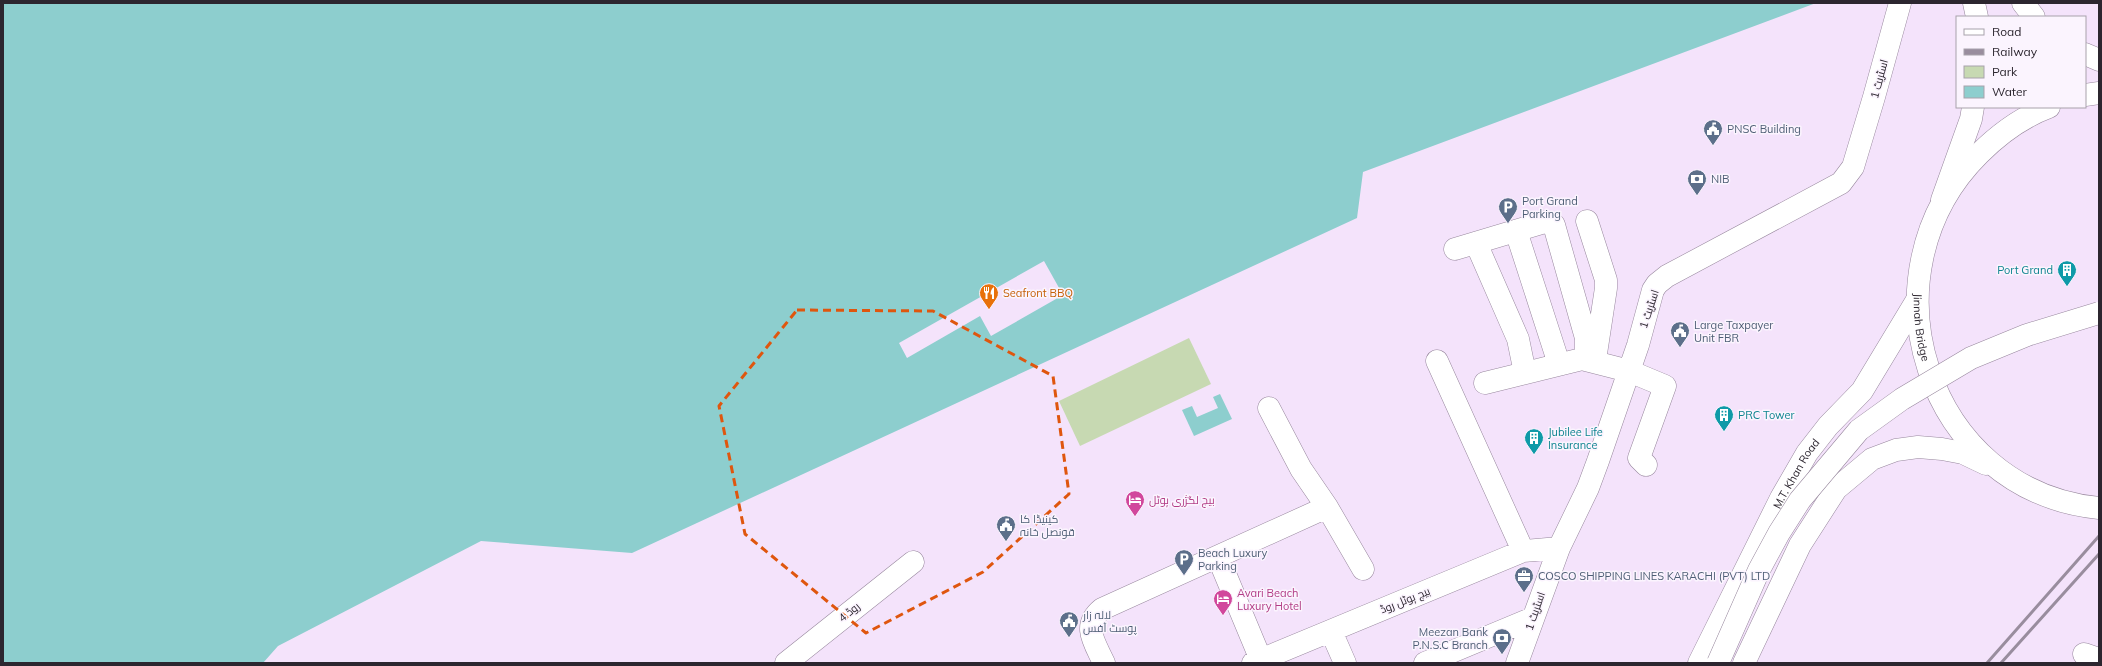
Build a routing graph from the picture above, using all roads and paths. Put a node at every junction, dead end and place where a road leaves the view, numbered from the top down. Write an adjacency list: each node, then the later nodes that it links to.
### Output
1 (1900, 3): 23 (main road, اسٹریٹ 1)
2 (1974, 3): 4 (main road)
3 (2023, 3): 5 (main road)
4 (1977, 16)
5 (2033, 16)
6 (2086, 54): 7 (main road)
7 (2099, 60)
8 (2099, 93): 9 (main road)
9 (2086, 95)
10 (1973, 108): 12 (main road)
11 (2046, 108): 12 (main road, Jinnah Bridge)
12 (1940, 207): 17 (main road, Jinnah Bridge)
13 (1587, 221): 21 (main road)
14 (1516, 231): 15 (main road); 21 (main road); 22 (main road)
15 (1476, 243): 16 (main road); 24 (main road)
16 (1454, 249)
17 (1917, 300): 28 (main road, Jinnah Bridge); 46 (main road, M.T. Khan Road)
18 (2099, 313): 47 (main road, bridge)
19 (2099, 324): 48 (main road)
20 (1437, 361): 34 (main road)
21 (1590, 361): 22 (main road); 23 (main road)
22 (1559, 364): 24 (main road)
23 (1629, 371): 27 (main road); 33 (main road, اسٹریٹ 1)
24 (1525, 373): 25 (main road)
25 (1485, 383)
26 (1269, 408): 30 (main road)
27 (1646, 465)
28 (2004, 472): 29 (main road, Jinnah Bridge); 49 (main road)
29 (2077, 506): 31 (main road, Jinnah Bridge); 32 (main road)
30 (1327, 507): 35 (main road); 37 (main road)
31 (2099, 508)
32 (2099, 522)
33 (1559, 548): 34 (main road, بیچ ہوٹل روڈ); 38 (main road, اسٹریٹ 1)
34 (1523, 551): 39 (main road, بیچ ہوٹل روڈ)
35 (1218, 557): 40 (main road); 42 (main road)
36 (913, 562): 41 (main road, روڈ 4)
37 (1363, 569)
38 (1533, 618): 44 (main road); 45 (main road, اسٹریٹ 1)
39 (1331, 631): 40 (main road, بیچ ہوٹل روڈ); 43 (main road)
40 (1257, 661)
41 (786, 663)
42 (1104, 663)
43 (1345, 663)
44 (1425, 663)
45 (1517, 663)
46 (1699, 663)
47 (1718, 663)
48 (1726, 663)
49 (1744, 663)

